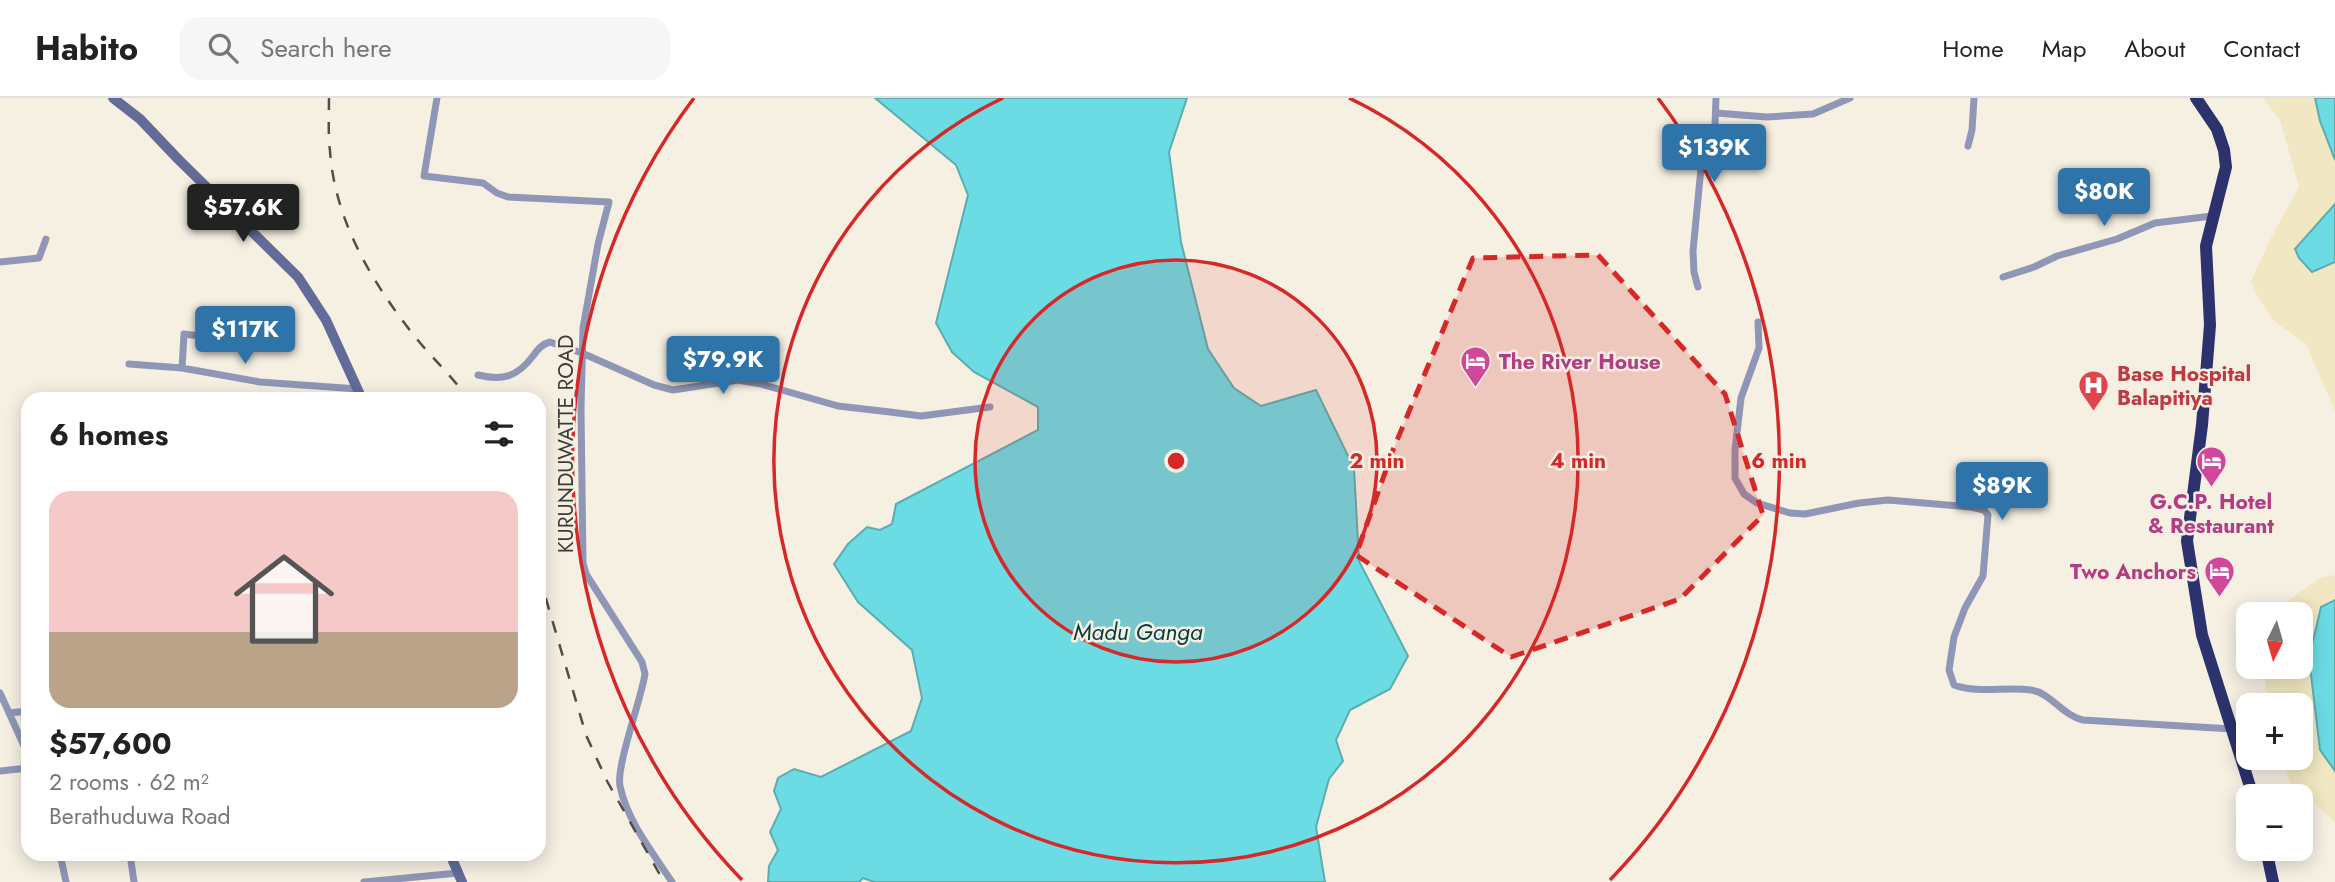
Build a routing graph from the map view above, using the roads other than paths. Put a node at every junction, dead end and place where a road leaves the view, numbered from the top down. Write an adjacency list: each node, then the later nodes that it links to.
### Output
1 (113, 98): 21 (street)
2 (437, 98): 16 (street, KURUNDUWATTE ROAD)
3 (1716, 98): 7 (street)
4 (1850, 98): 7 (street)
5 (1973, 98): 8 (street)
6 (2196, 98): 9 (highway)
7 (1716, 113): 13 (street)
8 (1968, 146)
9 (2212, 216): 12 (street); 26 (highway)
10 (46, 239): 11 (street)
11 (0, 262)
12 (2003, 277)
13 (1698, 287)
14 (1758, 322): 26 (street)
15 (238, 341): 18 (street)
16 (582, 353): 19 (street); 22 (street); 39 (street, KURUNDUWATTE ROAD)
17 (129, 364): 18 (street)
18 (181, 368): 20 (street)
19 (478, 375)
20 (344, 392)
21 (360, 392)
22 (990, 407)
23 (0, 693): 25 (street)
24 (21, 712): 25 (street)
25 (9, 713): 27 (street)
26 (2233, 729): 30 (highway)
27 (21, 738)
28 (21, 769): 29 (street)
29 (0, 771)
30 (2249, 784)
31 (62, 861): 36 (street)
32 (131, 861): 37 (street)
33 (453, 861): 35 (street)
34 (2269, 861): 40 (highway)
35 (460, 878): 38 (street)
36 (66, 882)
37 (134, 882)
38 (364, 882)
39 (672, 882)
40 (2273, 882)

